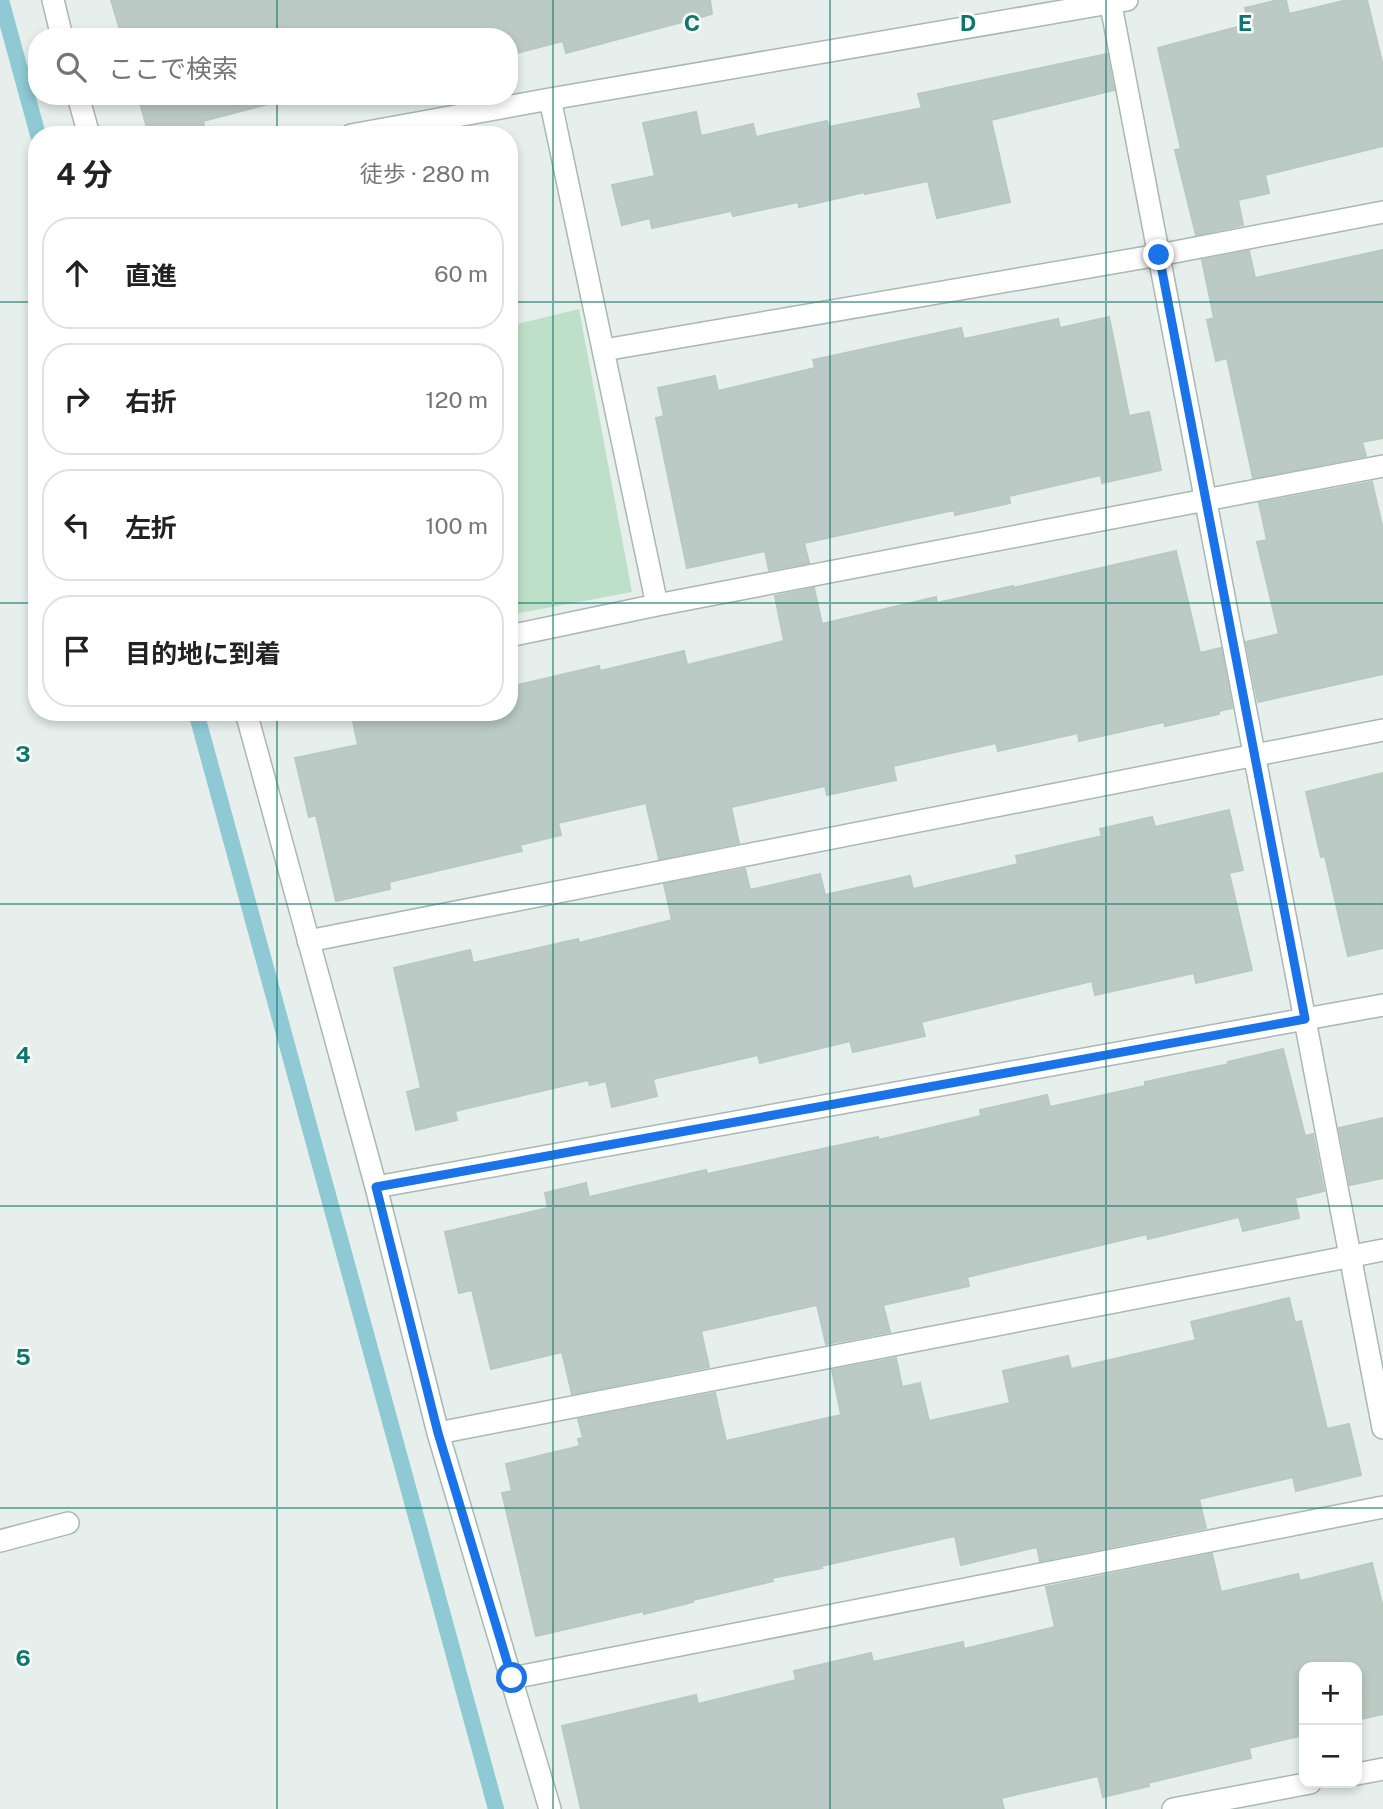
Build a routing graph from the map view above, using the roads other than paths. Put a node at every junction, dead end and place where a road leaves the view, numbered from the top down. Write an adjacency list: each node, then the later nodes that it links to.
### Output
1 (52, 0): 3 (street)
2 (1116, 1): 4 (street); 11 (street)
3 (60, 28)
4 (550, 99): 7 (street); 12 (street)
5 (81, 105): 8 (street)
6 (517, 105): 9 (street)
7 (518, 105)
8 (86, 126)
9 (401, 126)
10 (1383, 212): 11 (street)
11 (1159, 255): 12 (street); 14 (street)
12 (604, 351): 15 (street)
13 (1383, 466): 14 (street)
14 (1206, 500): 15 (street); 19 (street)
15 (657, 606): 16 (street)
16 (518, 634)
17 (248, 721): 20 (street)
18 (1383, 730): 19 (street)
19 (1254, 755): 20 (street); 22 (street)
20 (308, 941): 23 (street)
21 (1383, 1004): 22 (street)
22 (1305, 1019): 23 (street); 25 (street)
23 (376, 1187): 27 (street)
24 (1383, 1250): 25 (street)
25 (1350, 1256): 26 (street); 27 (street)
26 (1383, 1428)
27 (438, 1433): 31 (street)
28 (1383, 1507): 31 (street)
29 (68, 1524): 30 (street)
30 (0, 1541)
31 (512, 1678): 35 (street)
32 (1383, 1769): 33 (street)
33 (1362, 1773)
34 (1299, 1785): 36 (street)
35 (550, 1809)
36 (1173, 1809)

